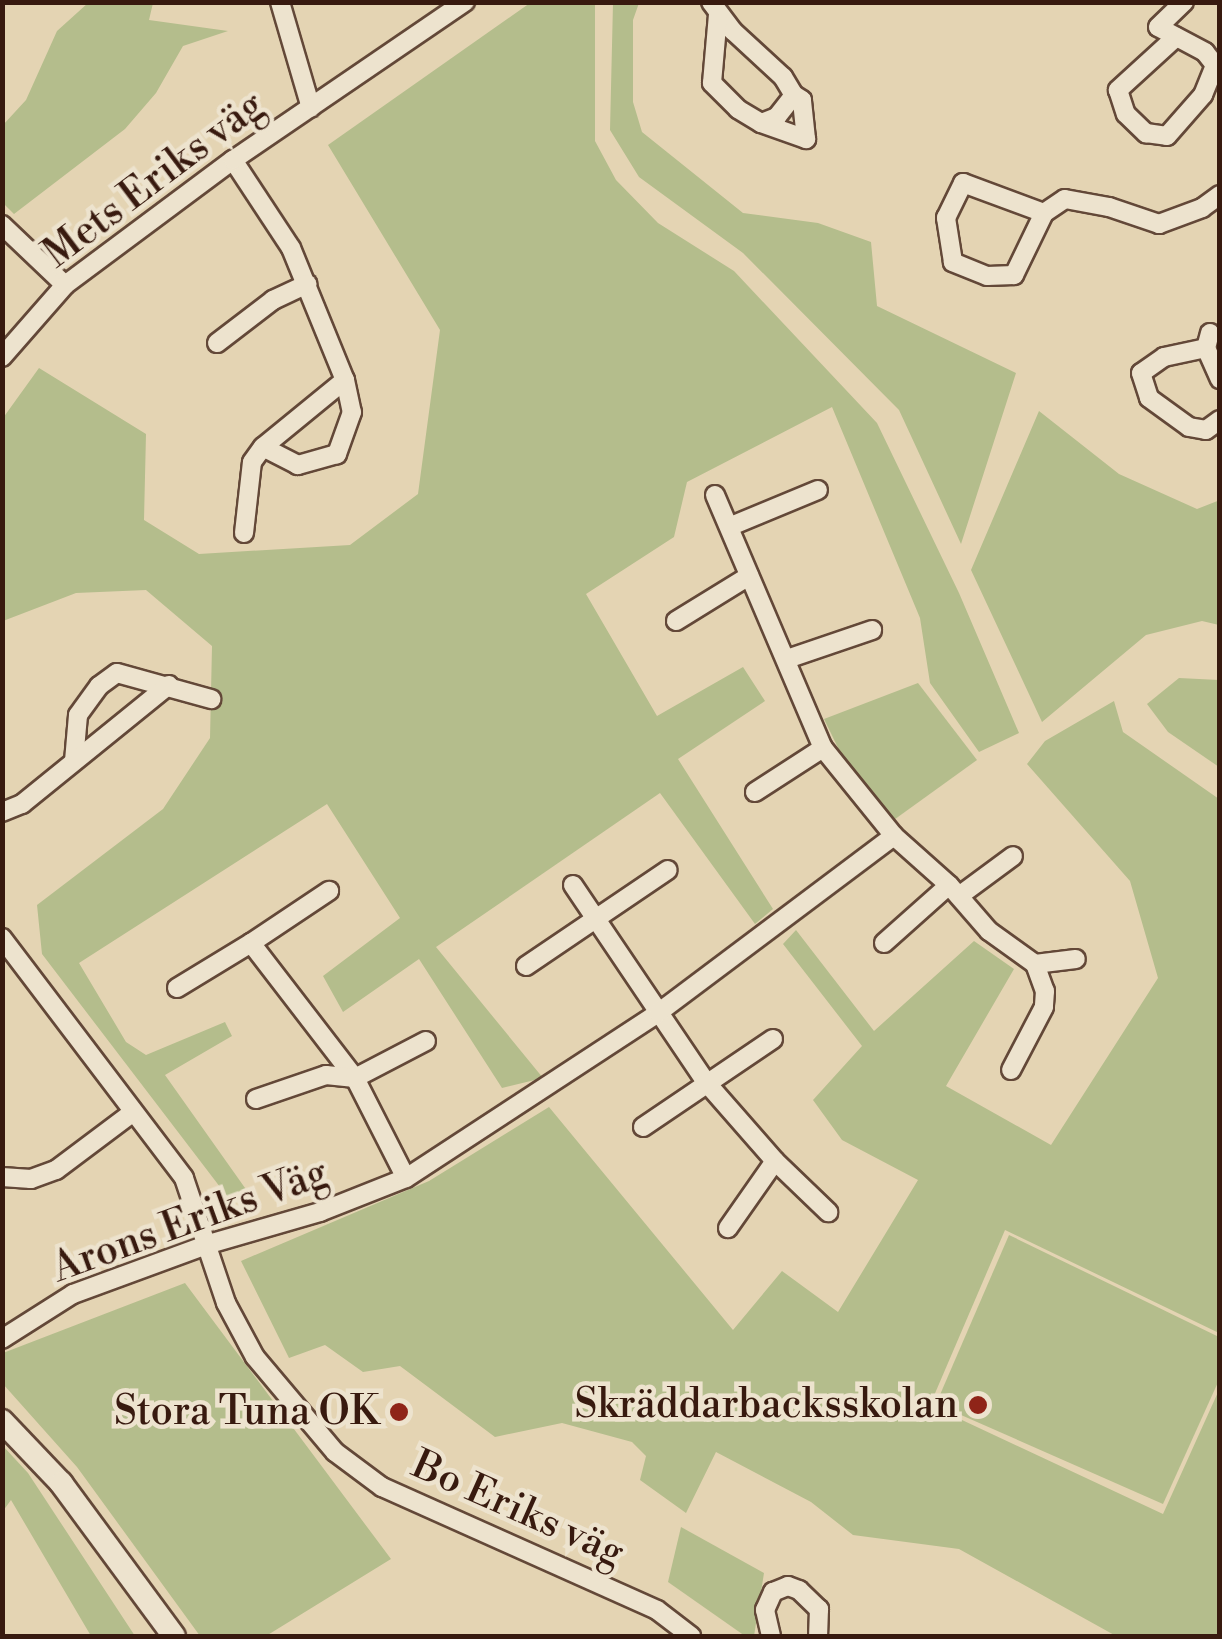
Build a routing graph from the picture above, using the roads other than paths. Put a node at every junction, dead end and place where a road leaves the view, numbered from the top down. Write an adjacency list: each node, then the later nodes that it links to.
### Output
1 (280, 2): 7 (street, Mets Eriks väg)
2 (465, 2): 7 (street, Mets Eriks väg)
3 (1184, 2): 5 (street)
4 (715, 8): 6 (street); 8 (street)
5 (1176, 36): 5 (street)
6 (794, 96): 8 (street); 8 (street)
7 (310, 108): 9 (street, Mets Eriks väg)
8 (761, 122)
9 (232, 160): 13 (street); 14 (street, Mets Eriks väg)
10 (1220, 194): 11 (street)
11 (1044, 214): 11 (street)
12 (2, 224): 14 (street)
13 (307, 284): 15 (street); 18 (street)
14 (65, 285): 16 (street, Mets Eriks väg)
15 (217, 343)
16 (2, 357)
17 (1220, 379): 19 (street)
18 (345, 380): 20 (street); 20 (street)
19 (1220, 420)
20 (264, 447): 24 (street)
21 (818, 490): 23 (street)
22 (715, 495): 23 (street)
23 (731, 526): 25 (street)
24 (244, 533)
25 (748, 576): 26 (street); 28 (street)
26 (676, 621)
27 (872, 630): 28 (street)
28 (787, 660): 31 (street)
29 (169, 685): 30 (street); 32 (street); 32 (street)
30 (211, 698)
31 (823, 748): 33 (street); 35 (street)
32 (74, 761): 34 (street)
33 (755, 792)
34 (2, 812)
35 (894, 836): 40 (street); 49 (street, Arons Eriks Väg)
36 (1012, 856): 40 (street)
37 (668, 870): 41 (street)
38 (573, 886): 41 (street)
39 (328, 891): 43 (street)
40 (954, 891): 44 (street); 46 (street)
41 (595, 919): 47 (street); 49 (street)
42 (2, 938): 56 (street, Bo Eriks väg)
43 (251, 943): 48 (street); 53 (street)
44 (884, 943)
45 (1076, 959): 46 (street)
46 (1034, 964): 52 (street)
47 (526, 966)
48 (177, 988)
49 (658, 1013): 54 (street); 60 (street, Arons Eriks Väg)
50 (772, 1039): 54 (street)
51 (426, 1041): 53 (street)
52 (1011, 1070)
53 (355, 1078): 55 (street); 60 (street)
54 (706, 1082): 57 (street); 58 (street)
55 (256, 1099)
56 (132, 1113): 59 (street); 63 (street, Bo Eriks väg)
57 (644, 1127)
58 (775, 1161): 61 (street); 62 (street)
59 (2, 1177)
60 (406, 1178): 63 (street, Arons Eriks Väg)
61 (828, 1212)
62 (728, 1228)
63 (209, 1244): 64 (street, Arons Eriks Väg); 67 (street, Bo Eriks väg)
64 (2, 1338)
65 (2, 1421): 66 (street)
66 (174, 1636)
67 (691, 1636)
68 (771, 1636): 69 (street)
69 (818, 1636)

